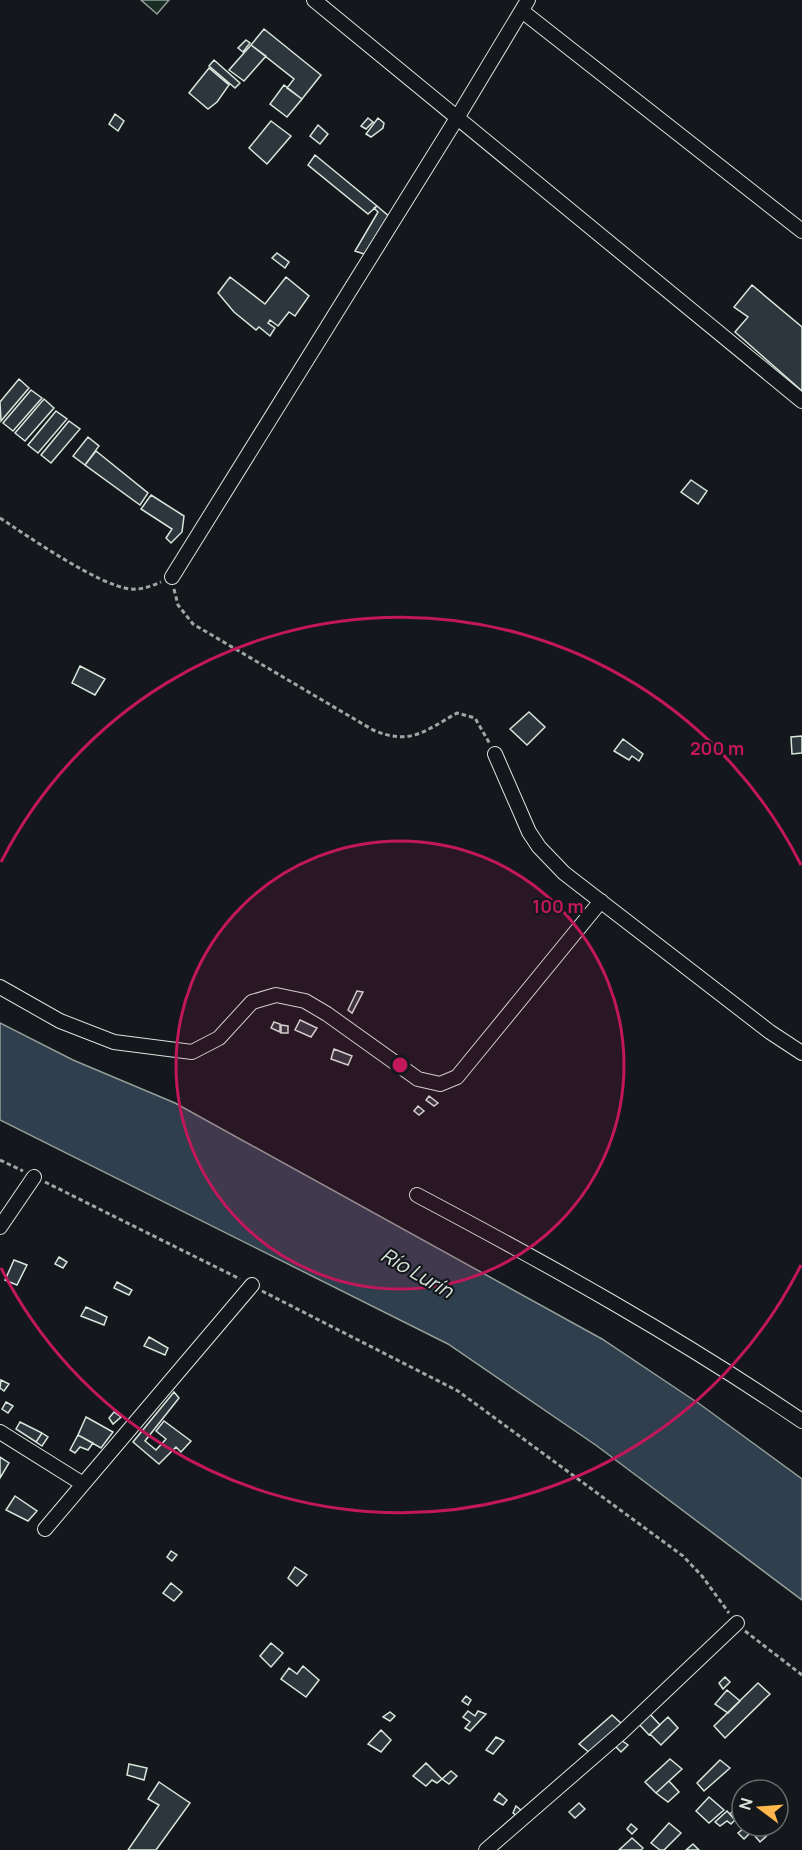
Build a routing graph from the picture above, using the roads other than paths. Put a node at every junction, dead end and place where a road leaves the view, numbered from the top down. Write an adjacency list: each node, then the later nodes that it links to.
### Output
1 (314, 0): 3 (street)
2 (525, 5): 3 (street); 4 (street)
3 (457, 118): 5 (street); 6 (street)
4 (802, 231)
5 (802, 401)
6 (172, 577)
7 (495, 754): 8 (street)
8 (601, 902): 9 (street); 10 (street)
9 (0, 987)
10 (802, 1053)
11 (34, 1177): 13 (street)
12 (417, 1195): 15 (street)
13 (0, 1227)
14 (252, 1285): 17 (street)
15 (802, 1421)
16 (0, 1432): 17 (street)
17 (83, 1484): 18 (street)
18 (45, 1529)
19 (737, 1623): 20 (street)
20 (486, 1850)

